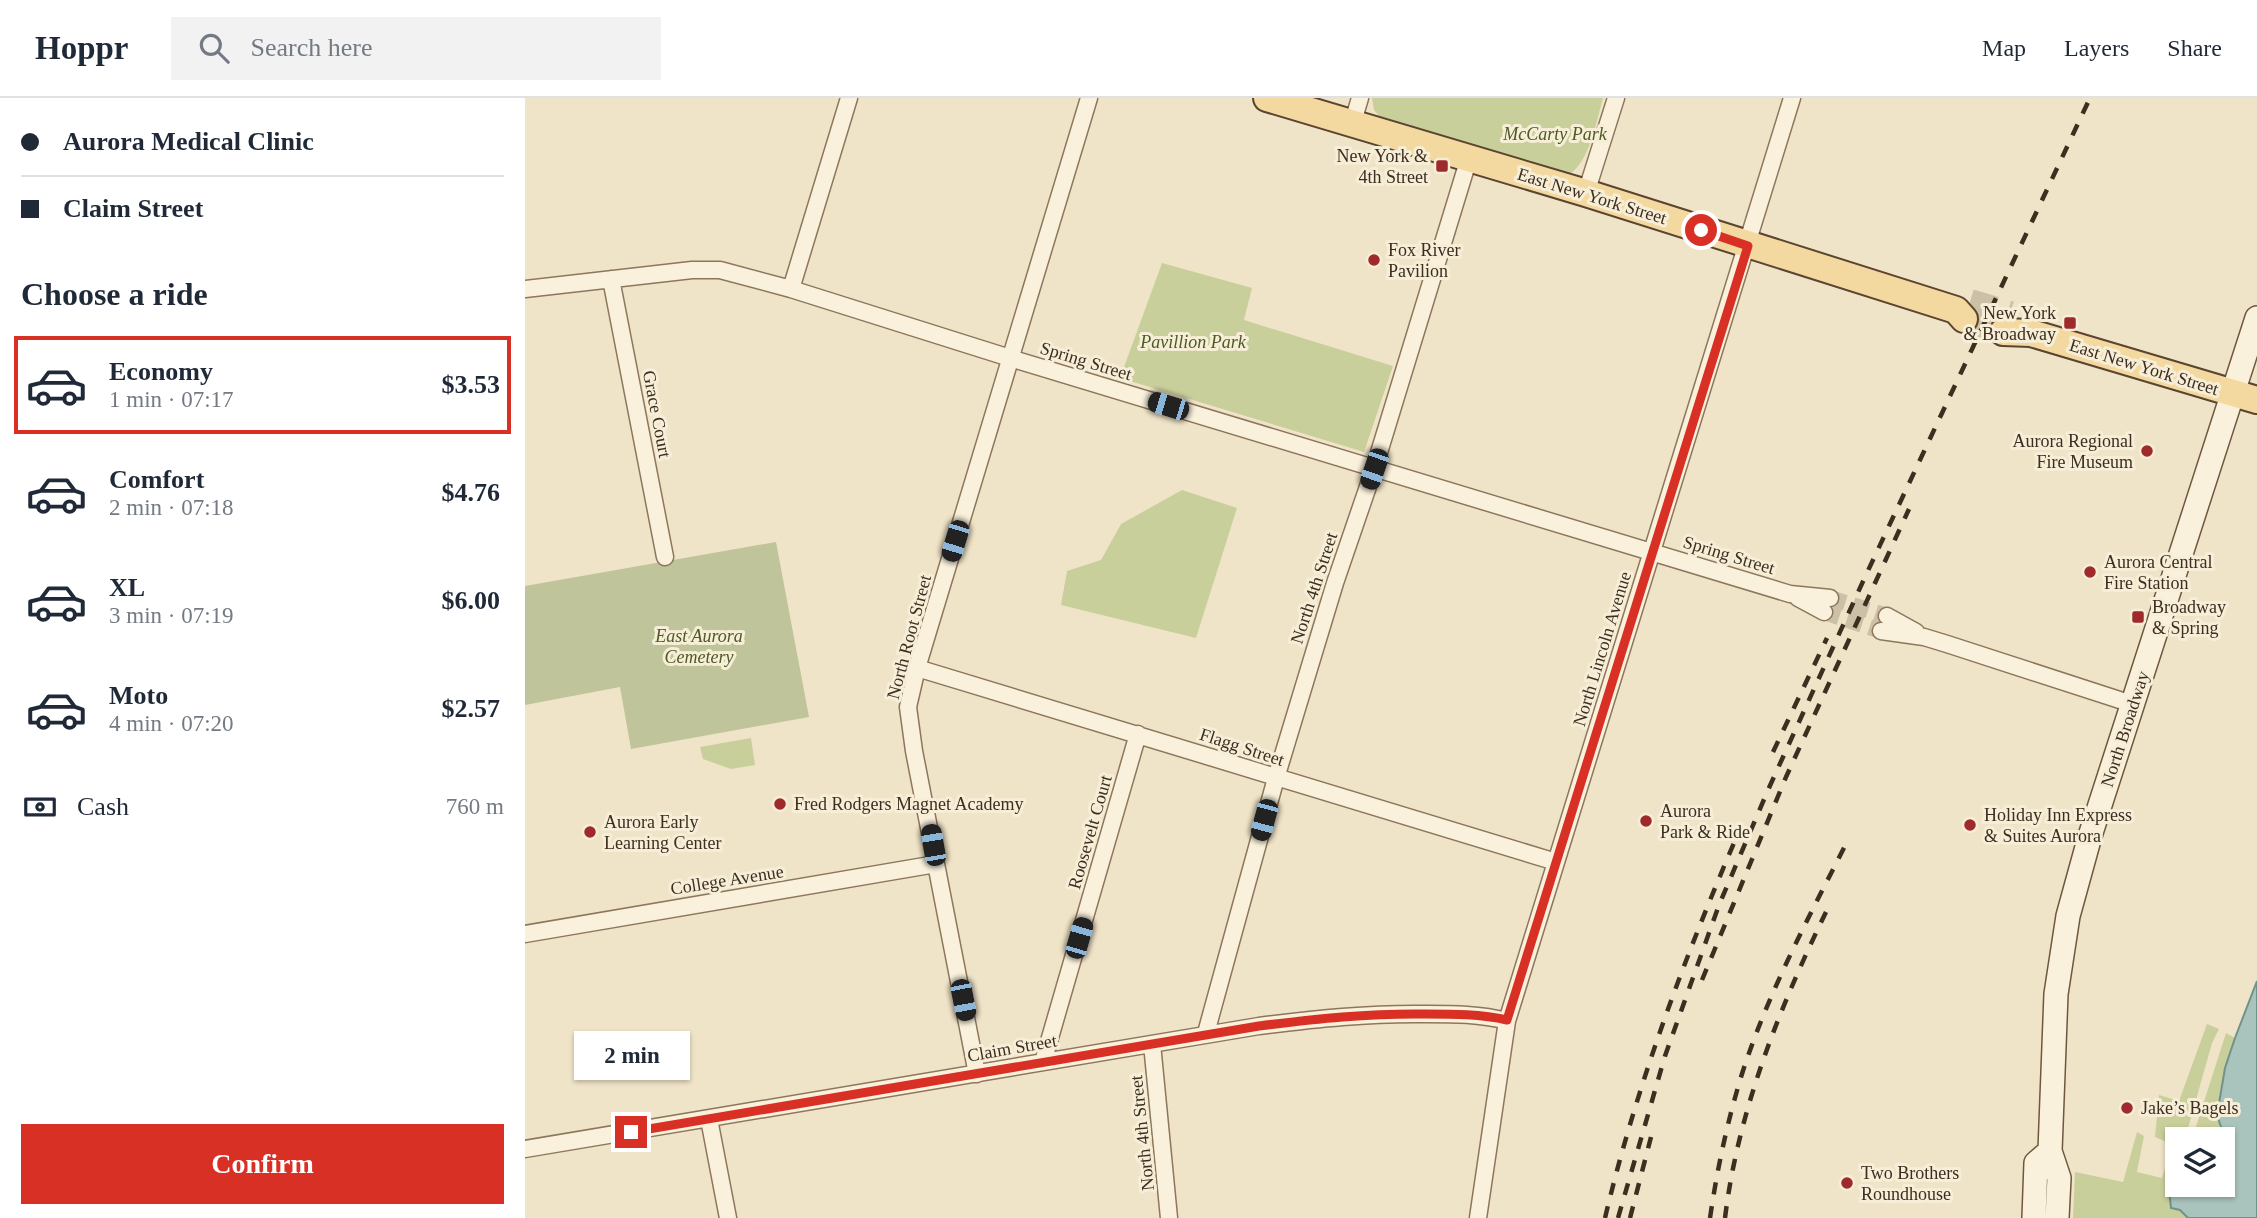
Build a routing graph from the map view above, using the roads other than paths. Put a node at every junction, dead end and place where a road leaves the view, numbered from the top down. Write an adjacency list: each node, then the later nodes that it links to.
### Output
1 (849, 98): 13 (street)
2 (1089, 98): 17 (street, North Root Street)
3 (1267, 98): 7 (main road, East New York Street)
4 (1360, 98): 7 (street)
5 (1616, 98): 9 (street)
6 (1793, 98): 10 (street, North Lincoln Avenue)
7 (1352, 125): 8 (main road, East New York Street)
8 (1469, 158): 9 (main road, East New York Street); 19 (street, North 4th Street)
9 (1586, 193): 10 (main road, East New York Street)
10 (1748, 246): 14 (main road, East New York Street); 20 (street, North Lincoln Avenue)
11 (611, 279): 12 (street, Spring Street); 13 (street, Spring Street); 21 (street, Grace Court)
12 (525, 289)
13 (791, 289): 17 (street, Spring Street)
14 (1963, 310)
15 (2257, 318): 18 (main road, North Broadway)
16 (2006, 323): 18 (main road, East New York Street)
17 (1010, 358): 19 (street, Spring Street); 24 (street, North Root Street)
18 (2244, 396): 25 (main road, North Broadway)
19 (1374, 469): 20 (street, Spring Street); 27 (street, North 4th Street)
20 (1653, 552): 22 (street, Spring Street); 28 (street, North Lincoln Avenue)
21 (665, 557)
22 (1827, 605)
23 (1884, 623): 25 (street)
24 (917, 668): 26 (street, Flagg Street); 29 (street, North Root Street)
25 (2132, 705): 38 (main road, North Broadway)
26 (1138, 734): 27 (street, Flagg Street); 34 (street, Roosevelt Court)
27 (1276, 778): 28 (street, Flagg Street); 32 (street, North 4th Street)
28 (1556, 862): 31 (street, North Lincoln Avenue)
29 (936, 864): 30 (street, College Avenue); 35 (street, North Root Street)
30 (525, 934)
31 (1507, 1020): 32 (street, Claim Street); 41 (street, North Lincoln Avenue)
32 (1206, 1033): 33 (street, Claim Street)
33 (1152, 1044): 34 (street, Claim Street); 40 (street, North 4th Street)
34 (1043, 1062): 35 (street, Claim Street)
35 (977, 1074): 36 (street, Claim Street)
36 (709, 1119): 37 (street, Claim Street); 39 (street)
37 (525, 1149)
38 (2050, 1150): 42 (main road, North Broadway); 43 (main road, North Broadway)
39 (727, 1218)
40 (1169, 1218)
41 (1478, 1218)
42 (2034, 1218)
43 (2057, 1218)

